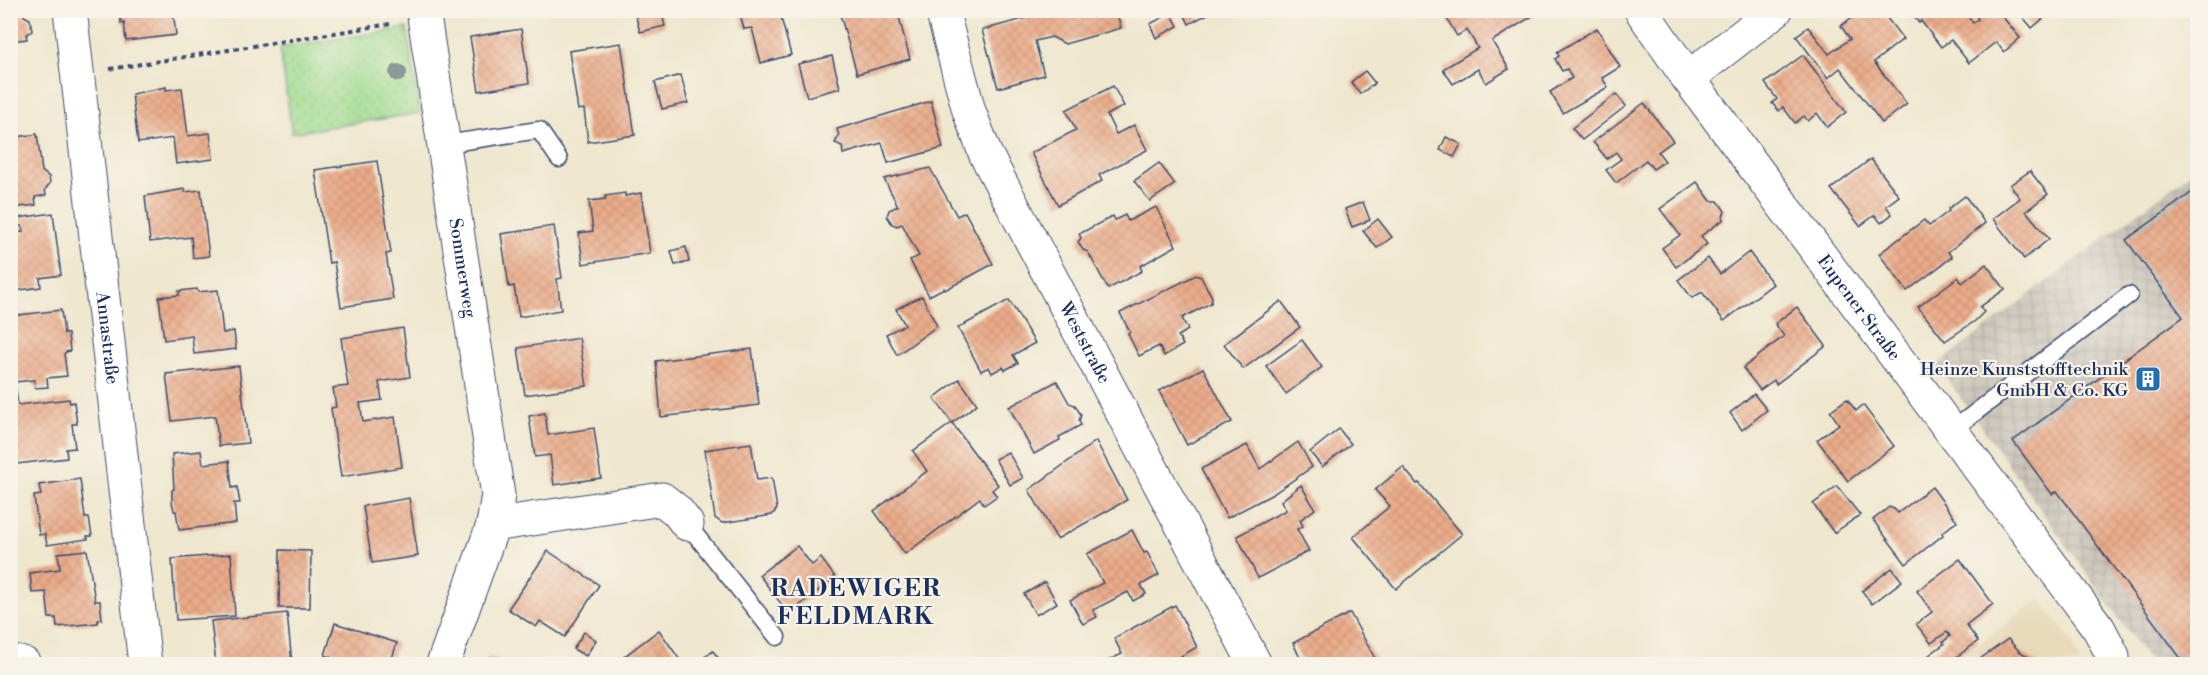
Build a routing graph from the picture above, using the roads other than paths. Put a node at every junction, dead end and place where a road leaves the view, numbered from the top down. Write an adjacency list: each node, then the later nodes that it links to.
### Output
1 (70, 10): 17 (street, Annastraße)
2 (942, 10): 19 (street, Weststraße)
3 (1641, 10): 6 (street, Eupener Straße)
4 (1776, 10): 6 (street)
5 (424, 14): 7 (street, Sommerweg)
6 (1688, 78): 10 (street, Eupener Straße)
7 (445, 144): 8 (lane); 12 (street, Sommerweg)
8 (559, 159)
9 (2129, 295): 10 (lane)
10 (1952, 431): 15 (street, Eupener Straße)
11 (687, 524): 12 (street); 13 (lane)
12 (493, 525): 18 (street, Sommerweg)
13 (777, 638)
14 (10, 660): 16 (street)
15 (2115, 662)
16 (24, 664)
17 (146, 664)
18 (443, 664)
19 (1255, 664)

